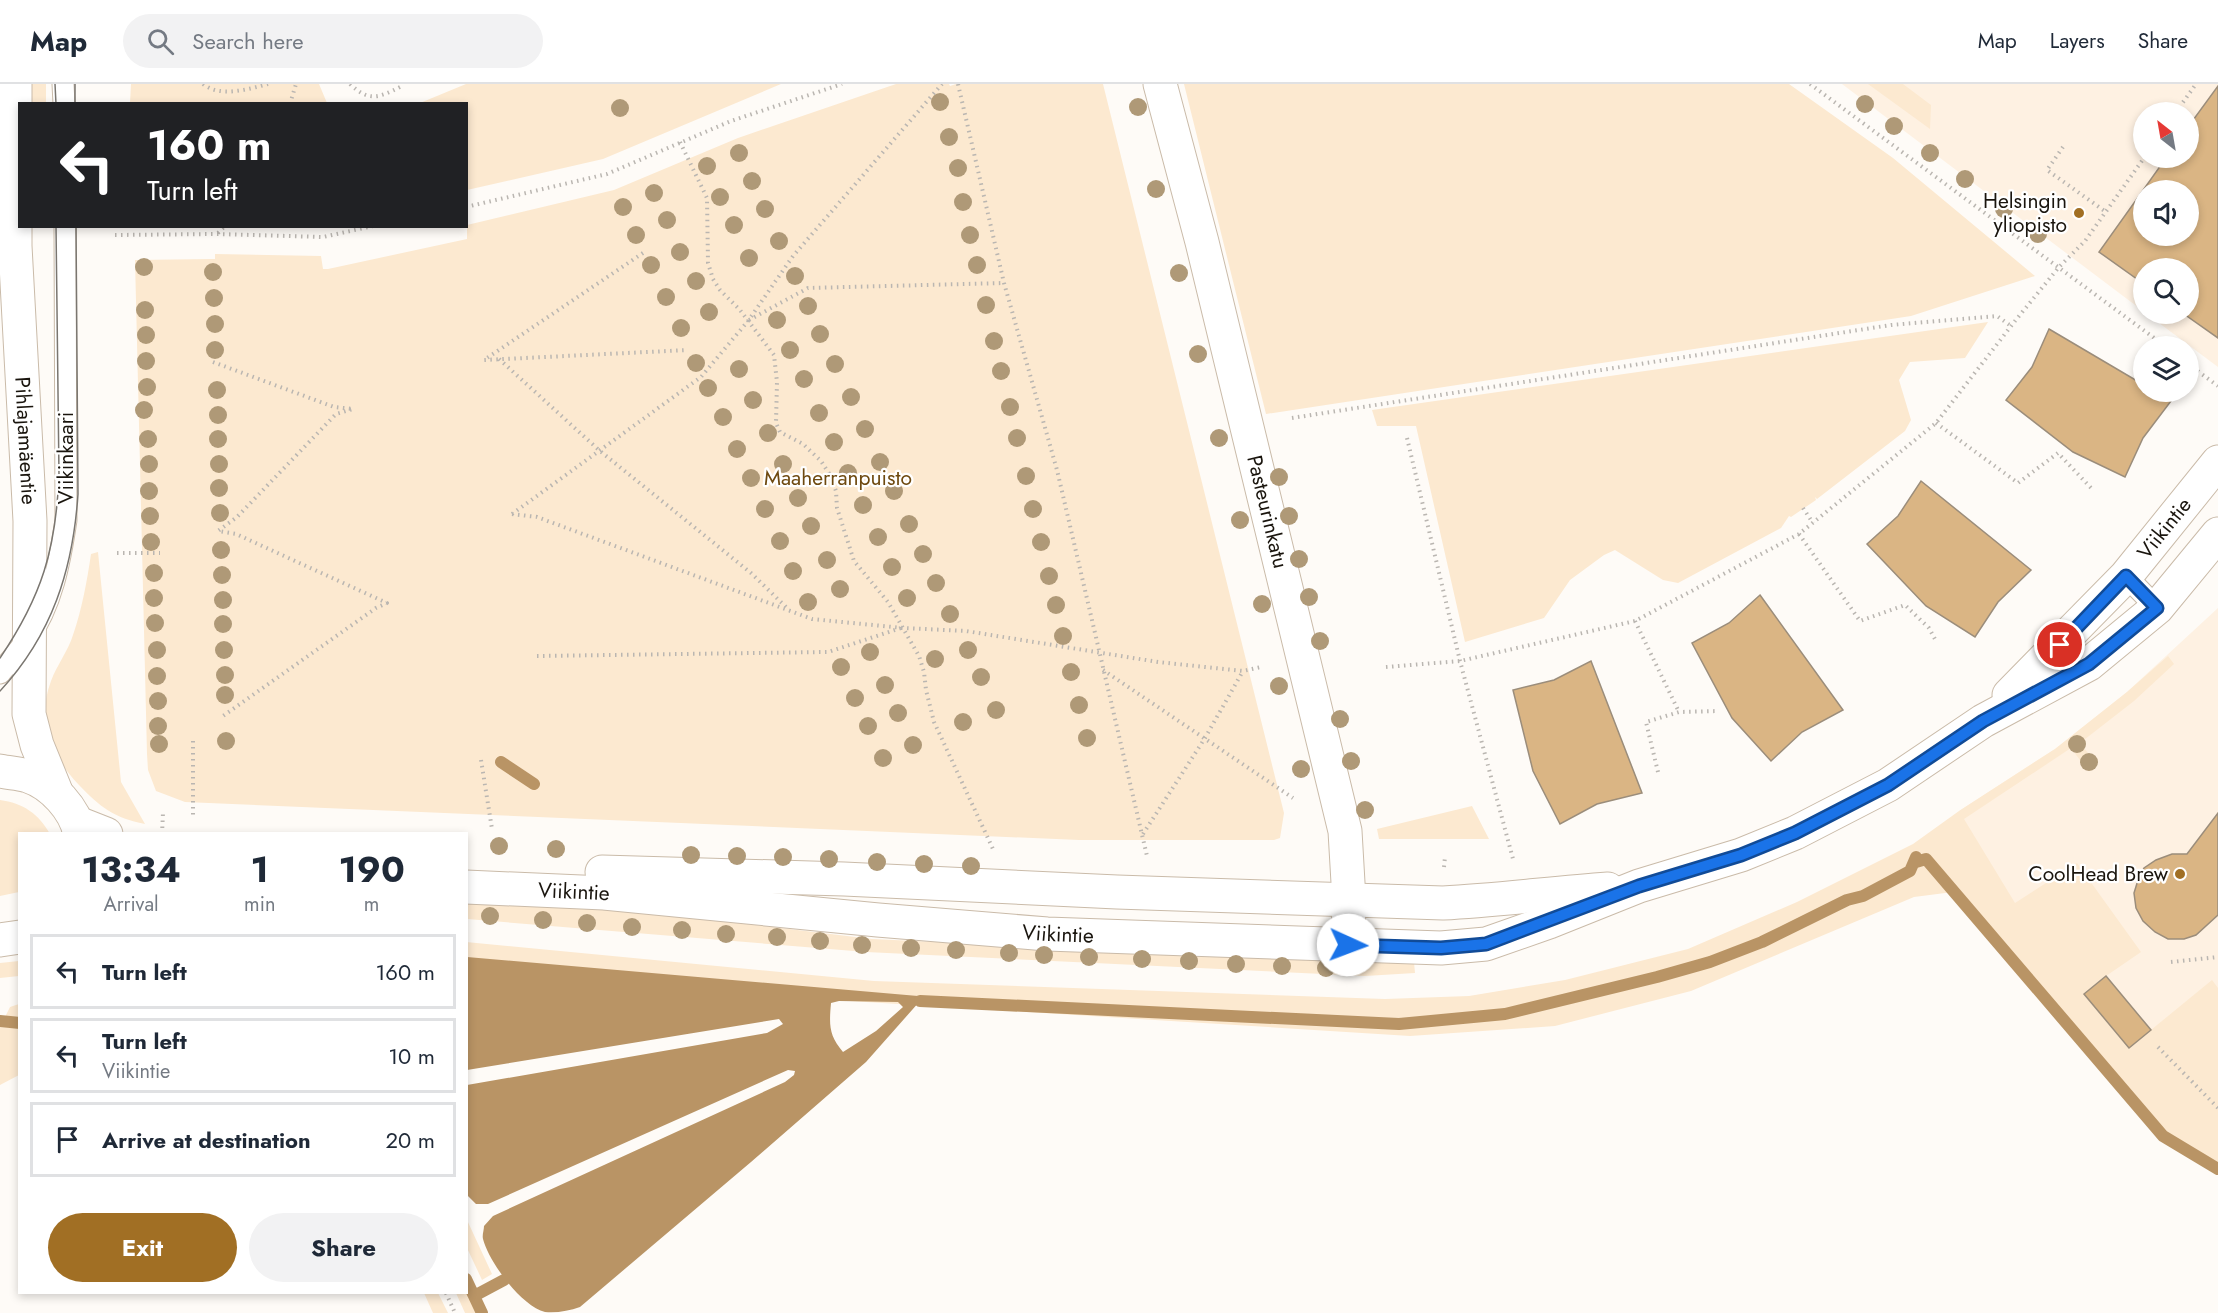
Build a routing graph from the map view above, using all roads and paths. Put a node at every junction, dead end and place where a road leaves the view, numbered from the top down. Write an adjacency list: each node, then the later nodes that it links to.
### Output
1 (15, 84): 32 (main road, Pihlajamäentie)
2 (63, 84): 14 (lane)
3 (203, 84): 4 (path)
4 (268, 84)
5 (296, 84): 15 (path)
6 (350, 84): 13 (path)
7 (842, 84): 17 (path)
8 (942, 84): 30 (path)
9 (958, 84): 29 (path)
10 (1160, 84): 89 (main road, Pasteurinkatu)
11 (1810, 84): 28 (path)
12 (2196, 84): 16 (path)
13 (400, 87)
14 (64, 102)
15 (291, 102)
16 (2183, 102)
17 (680, 142): 20 (path); 30 (path)
18 (2063, 147): 21 (path)
19 (2137, 168): 21 (path)
20 (468, 207)
21 (2106, 212): 28 (path)
22 (65, 228): 56 (lane, Viikinkaari)
23 (223, 228): 25 (path)
24 (365, 228): 25 (path)
25 (217, 234): 26 (path)
26 (115, 235)
27 (644, 253): 35 (path)
28 (2059, 267): 31 (path); 33 (path)
29 (1004, 283): 30 (path); 58 (path)
30 (748, 321): 42 (path); 55 (path)
31 (2011, 327): 39 (path); 40 (path)
32 (10, 333): 56 (main road, Pihlajamäentie)
33 (2152, 336)
34 (688, 350): 35 (path)
35 (499, 359): 42 (path)
36 (213, 362): 68 (path)
37 (2199, 372): 38 (path)
38 (2218, 386)
39 (1292, 418)
40 (1936, 423): 44 (path); 46 (path)
41 (1407, 438): 60 (path)
42 (600, 451): 53 (path); 53 (path)
43 (2218, 462): 51 (main road, Viikintie)
44 (2092, 489)
45 (1803, 508): 46 (path)
46 (1813, 523): 47 (path)
47 (1799, 534): 54 (path); 57 (path)
48 (2218, 534): 52 (main road, Viikintie)
49 (117, 553): 50 (path)
50 (160, 553)
51 (2126, 576): 52 (lane); 69 (main road, Viikintie)
52 (2157, 608): 69 (main road, Viikintie)
53 (789, 609): 55 (path)
54 (1635, 621): 60 (path); 67 (path)
55 (903, 628): 58 (path); 59 (path); 83 (path)
56 (28, 639): 65 (lane, Viikinkaari); 75 (main road, Pihlajamäentie)
57 (1936, 641)
58 (1099, 651): 63 (path); 64 (path)
59 (537, 656)
60 (1460, 661): 62 (path); 85 (path)
61 (1262, 667): 64 (path)
62 (1386, 667)
63 (1103, 670): 70 (path); 82 (path)
64 (1242, 671): 70 (path)
65 (0, 673)
66 (1718, 711): 67 (path)
67 (1679, 712): 74 (path)
68 (223, 716)
69 (1983, 721): 87 (main road, Viikintie)
70 (1205, 738): 76 (path); 82 (path)
71 (193, 741): 78 (path)
72 (481, 760): 79 (path)
73 (0, 771): 75 (main road)
74 (1658, 772)
75 (57, 794): 80 (main road)
76 (1293, 798)
77 (164, 813): 81 (path)
78 (193, 818)
79 (492, 829)
80 (88, 830)
81 (162, 832)
82 (1142, 834): 84 (path)
83 (995, 852)
84 (1147, 856)
85 (1513, 859)
86 (468, 865): 89 (main road, Viikintie)
87 (1639, 886): 89 (main road, Viikintie); 92 (main road, Viikintie)
88 (468, 887): 92 (main road, Viikintie)
89 (1349, 900): 92 (main road, Pasteurinkatu)
90 (18, 937): 91 (main road)
91 (0, 940)
92 (1348, 945)
93 (2218, 957): 94 (path)
94 (2171, 962)
95 (2158, 1047): 96 (path)
96 (2217, 1105)
97 (446, 1294): 98 (path)
98 (455, 1313)

